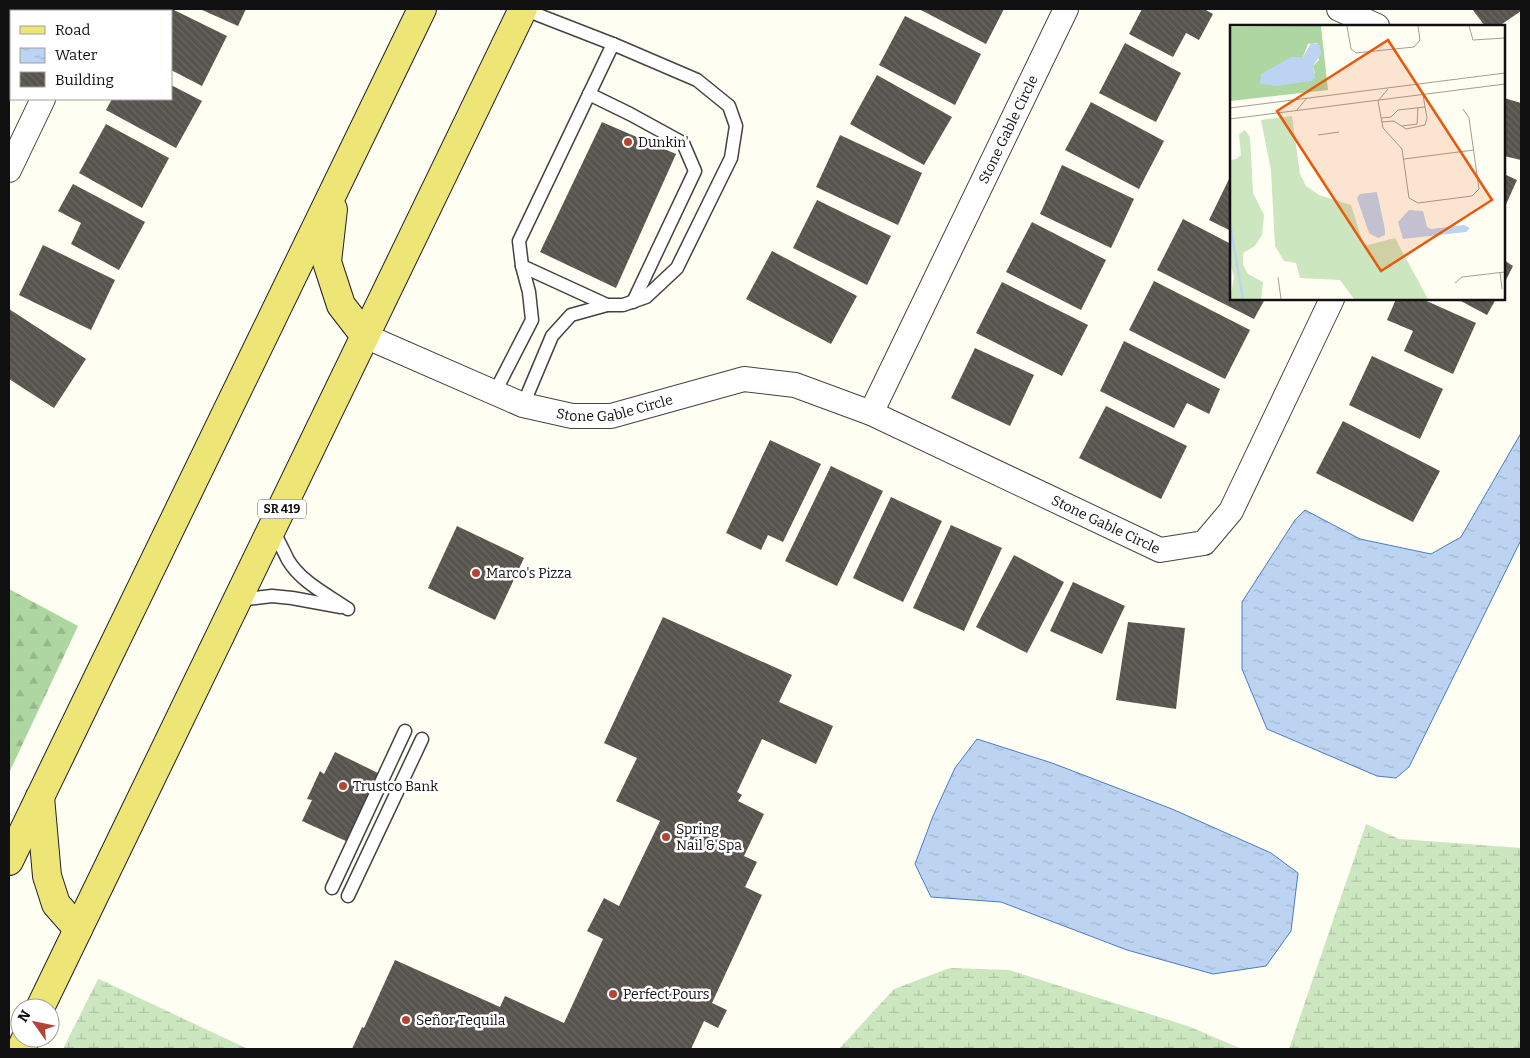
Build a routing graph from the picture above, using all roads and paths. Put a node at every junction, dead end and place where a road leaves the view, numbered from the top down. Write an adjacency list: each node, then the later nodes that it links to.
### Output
1 (422, 9): 10 (main road)
2 (523, 9): 6 (lane); 15 (main road, SR 419)
3 (1066, 9): 18 (street, Stone Gable Circle)
4 (1339, 9): 5 (street)
5 (1375, 25)
6 (613, 44): 7 (lane); 13 (lane)
7 (589, 94): 11 (lane); 13 (lane)
8 (43, 100): 9 (street)
9 (9, 170)
10 (336, 188): 15 (main road); 23 (main road)
11 (522, 266): 14 (lane); 16 (lane)
12 (1332, 300): 18 (street, Stone Gable Circle)
13 (632, 302): 14 (lane)
14 (607, 305): 17 (lane)
15 (365, 336): 16 (street, Stone Gable Circle); 19 (main road, SR 419)
16 (496, 392): 17 (street, Stone Gable Circle)
17 (524, 405): 18 (street, Stone Gable Circle)
18 (871, 412)
19 (272, 529): 20 (main road, SR 419); 20 (lane)
20 (238, 600): 27 (main road, SR 419)
21 (405, 731): 25 (lane)
22 (422, 739): 26 (lane)
23 (40, 797): 24 (main road); 27 (main road)
24 (9, 861)
25 (332, 888)
26 (348, 896)
27 (78, 929): 28 (main road, SR 419)
28 (45, 998)

